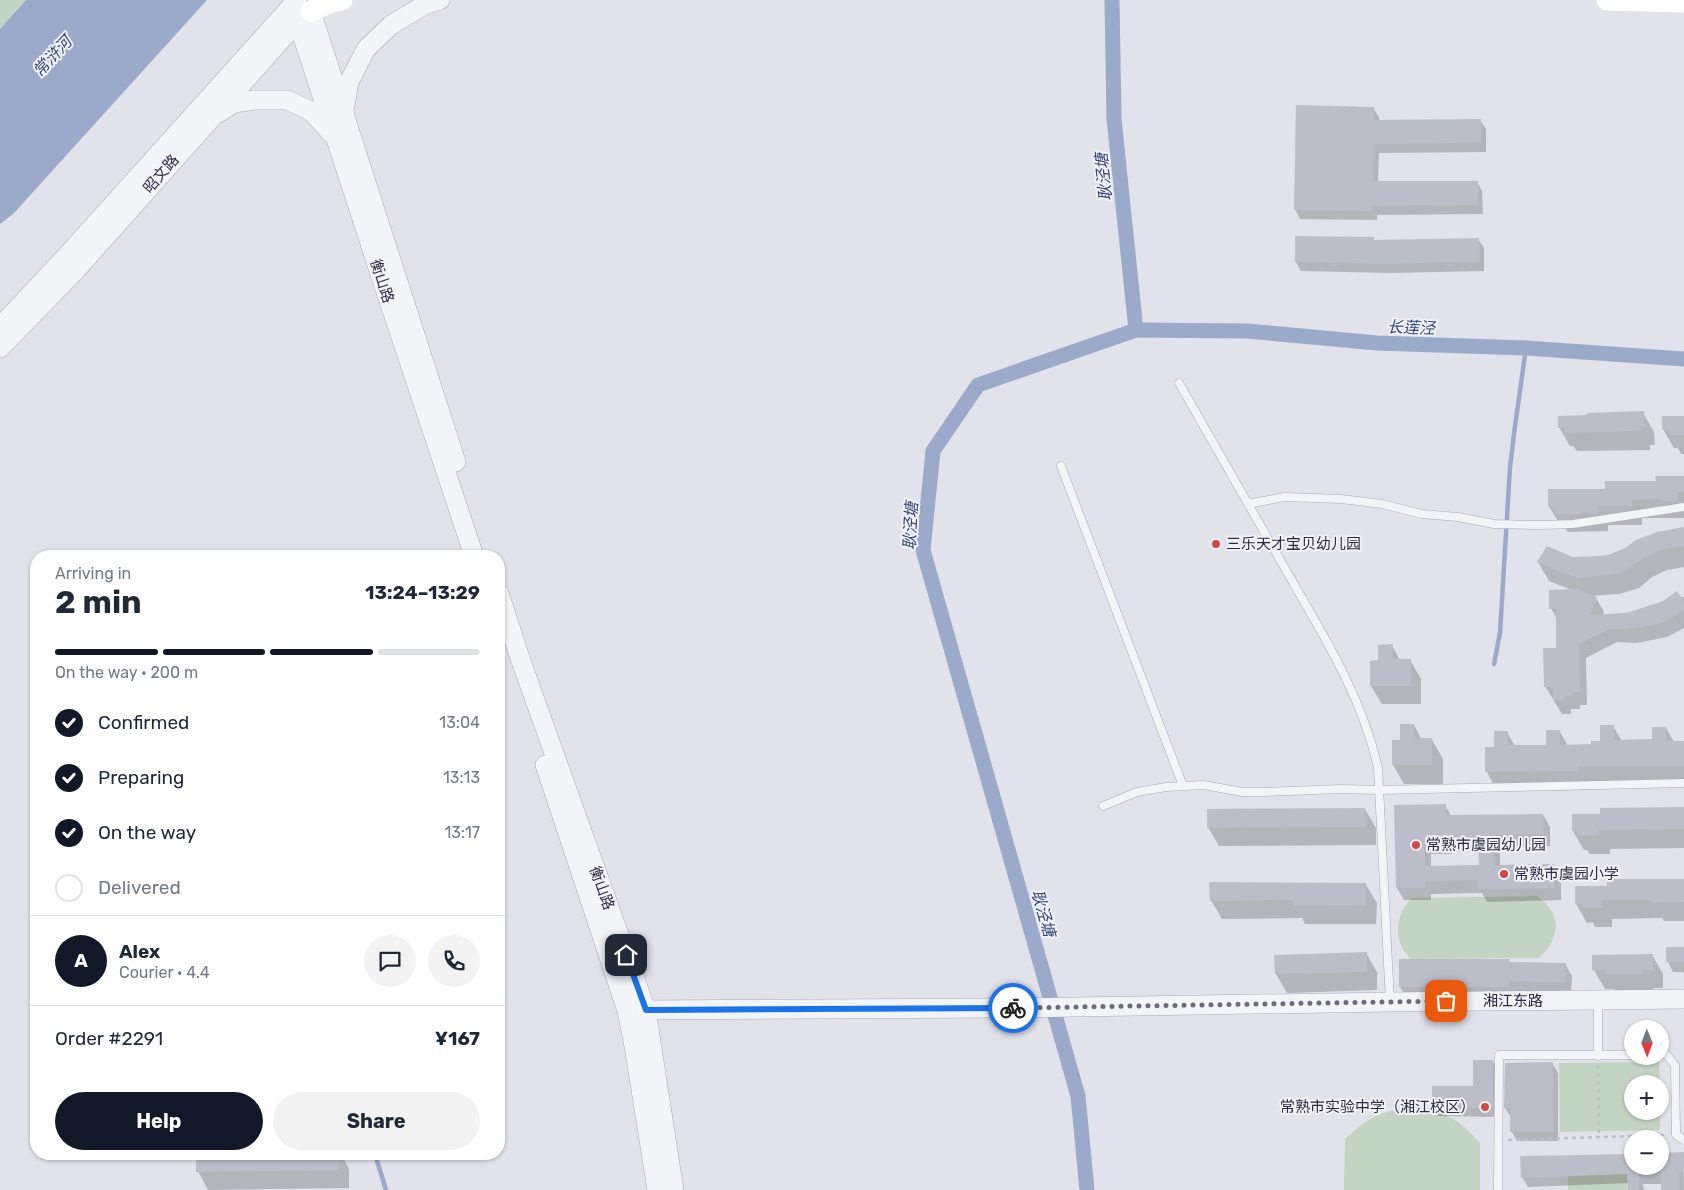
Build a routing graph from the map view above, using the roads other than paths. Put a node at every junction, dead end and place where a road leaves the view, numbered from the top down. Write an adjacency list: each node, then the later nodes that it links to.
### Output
1 (342, 0): 5 (main road)
2 (440, 0): 6 (street)
3 (1607, 0): 4 (main road)
4 (1684, 2)
5 (304, 7): 6 (street, 衡山路); 7 (street, 昭文路); 8 (street, 衡山路); 9 (street)
6 (344, 114): 16 (street, 衡山路)
7 (210, 118): 8 (street); 10 (street, 昭文路)
8 (336, 138): 15 (street, 衡山路)
9 (0, 327)
10 (0, 348)
11 (1179, 384): 13 (lane)
12 (1061, 466): 20 (lane)
13 (1248, 504): 14 (lane); 21 (lane)
14 (1684, 507)
15 (472, 550)
16 (485, 550)
17 (505, 612): 26 (street, 衡山路)
18 (505, 647): 31 (street, 衡山路)
19 (1684, 783): 21 (lane)
20 (1183, 786): 21 (lane); 22 (lane)
21 (1379, 790): 25 (lane)
22 (1103, 806)
23 (1598, 1000): 24 (street, 湘江东路); 25 (street, 湘江东路); 28 (lane)
24 (1684, 1000)
25 (1390, 1002): 26 (street, 湘江东路)
26 (646, 1010): 32 (street, 衡山路)
27 (1624, 1055): 28 (lane)
28 (1598, 1056): 33 (lane)
29 (1669, 1058): 30 (lane)
30 (1684, 1140)
31 (657, 1190)
32 (674, 1190)
33 (1498, 1190)

